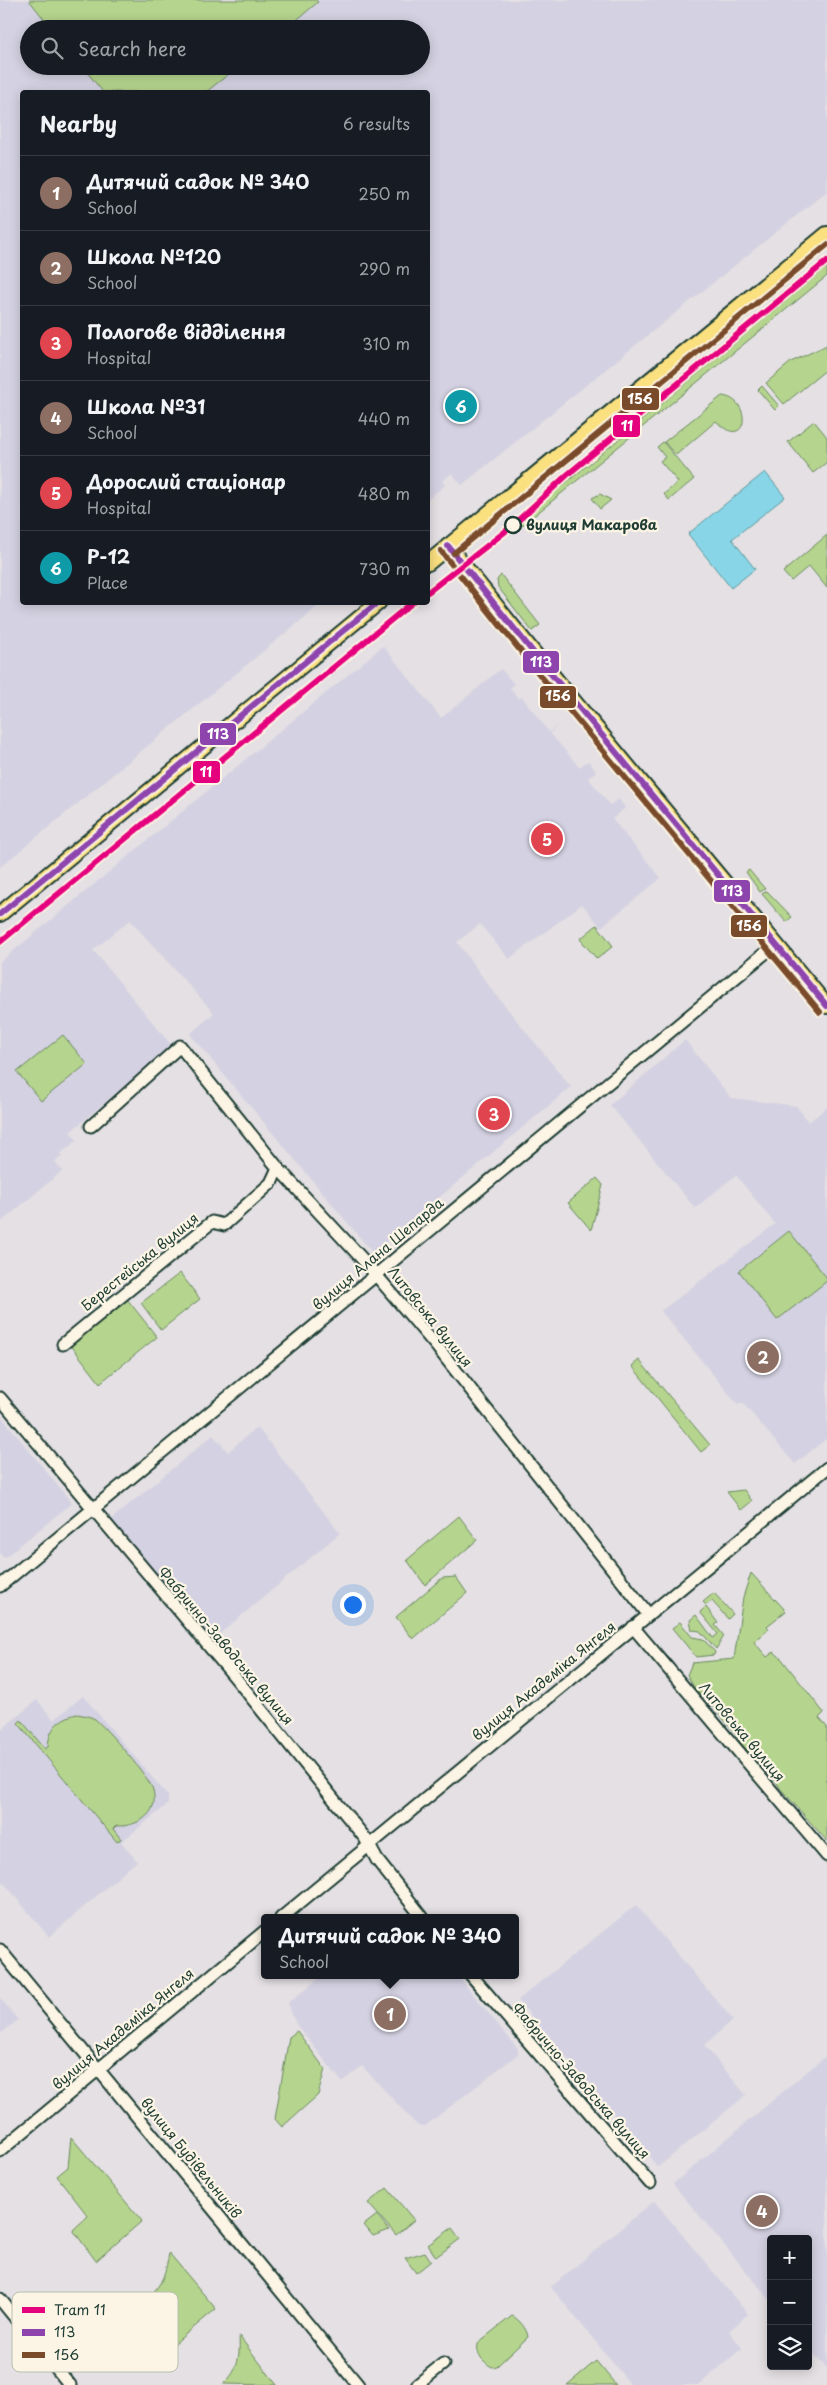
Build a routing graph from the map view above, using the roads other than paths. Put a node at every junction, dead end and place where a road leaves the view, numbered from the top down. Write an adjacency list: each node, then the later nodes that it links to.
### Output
1 (827, 234): 2 (main road)
2 (448, 546): 3 (main road); 6 (main road)
3 (430, 561)
4 (375, 605): 5 (main road)
5 (0, 914)
6 (776, 944): 7 (main road); 10 (street, вулиця Алана Шепарда)
7 (827, 1006)
8 (91, 1126): 9 (street, Литовська вулиця)
9 (278, 1168): 10 (street, Литовська вулиця); 11 (street, Берестейська вулиця)
10 (376, 1275): 14 (street, вулиця Алана Шепарда); 16 (street, Литовська вулиця)
11 (63, 1344)
12 (0, 1398): 14 (street, Фабрично-Заводська вулиця)
13 (827, 1468): 16 (street, вулиця Академіка Янгеля)
14 (93, 1510): 15 (street, вулиця Алана Шепарда); 18 (street, Фабрично-Заводська вулиця)
15 (0, 1586)
16 (648, 1614): 17 (street, вулиця Академіка Янгеля)
17 (633, 1627): 18 (street, вулиця Академіка Янгеля); 19 (street, Литовська вулиця)
18 (368, 1847): 20 (street, вулиця Академіка Янгеля); 21 (street, Фабрично-Заводська вулиця)
19 (827, 1856)
20 (286, 1914)
21 (420, 1914)
22 (261, 1934): 25 (street, вулиця Академіка Янгеля)
23 (0, 1950): 25 (street, вулиця Будівельників)
24 (474, 1979): 27 (street, Фабрично-Заводська вулиця)
25 (98, 2068): 26 (street, вулиця Академіка Янгеля); 33 (street, вулиця Будівельників)
26 (0, 2151)
27 (650, 2183)
28 (0, 2300): 29 (street)
29 (12, 2315)
30 (443, 2364): 34 (street)
31 (59, 2372): 32 (street)
32 (70, 2385)
33 (358, 2385)
34 (417, 2385)

